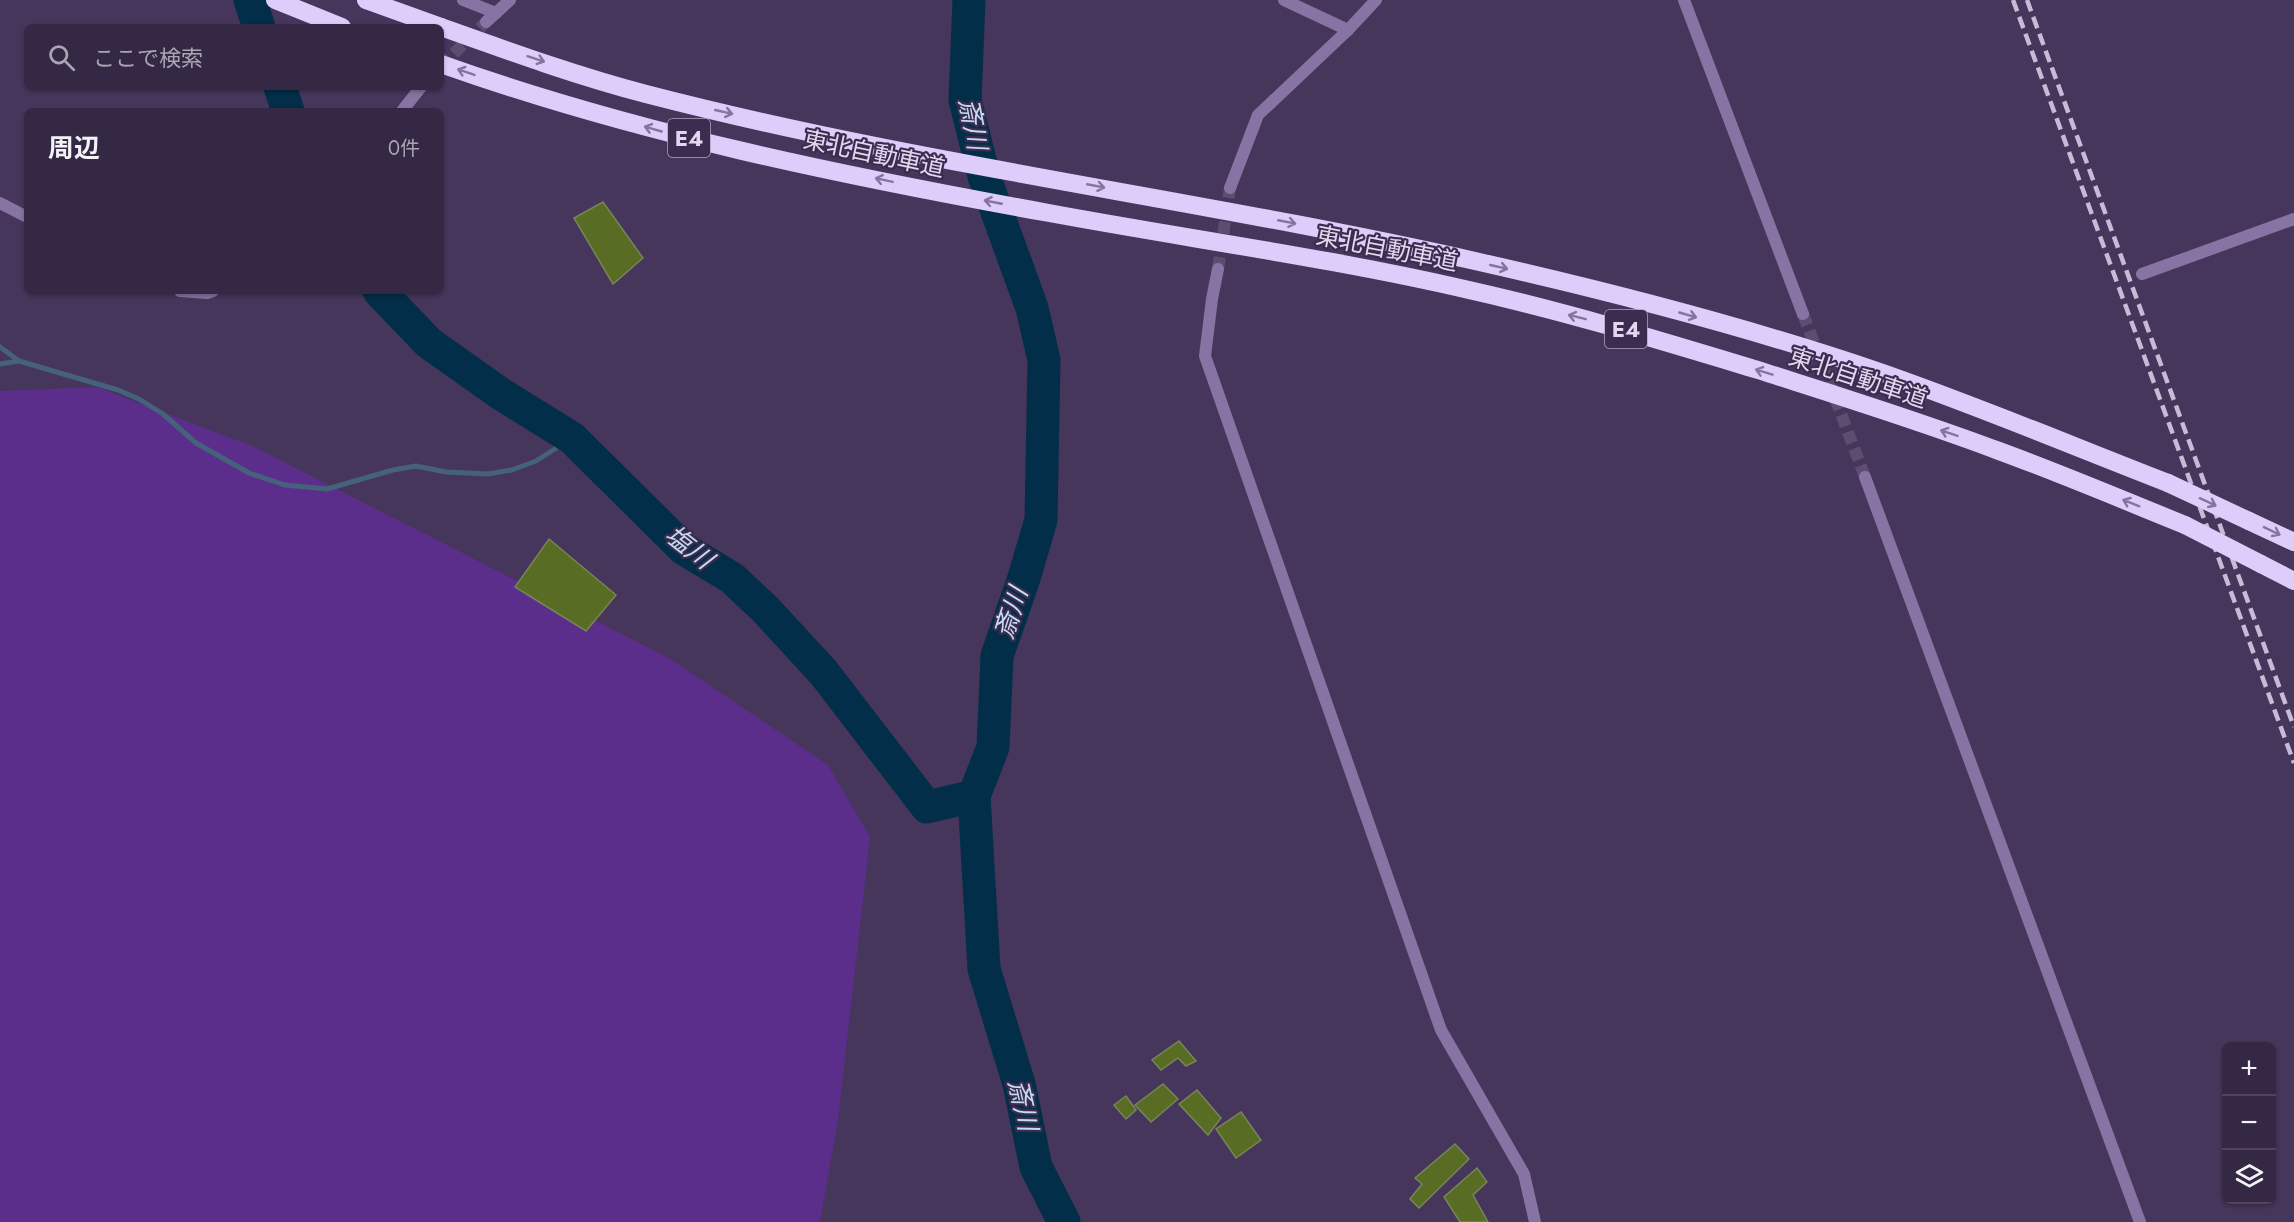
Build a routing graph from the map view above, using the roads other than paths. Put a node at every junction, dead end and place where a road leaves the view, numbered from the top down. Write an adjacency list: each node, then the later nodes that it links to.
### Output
1 (366, 0): 11 (highway, 東北自動車道 / E4)
2 (463, 0): 8 (street)
3 (510, 0): 8 (street)
4 (1284, 0): 13 (street)
5 (1376, 0): 13 (street)
6 (1684, 0): 23 (street)
7 (278, 1): 10 (highway)
8 (496, 12): 9 (street)
9 (486, 22)
10 (335, 24)
11 (433, 24)
12 (444, 28): 25 (highway, 東北自動車道 / E4, one-way to 25, bridge)
13 (1348, 30): 17 (street)
14 (444, 65): 26 (highway, 東北自動車道 / E4, one-way to 14, bridge)
15 (420, 90): 16 (street)
16 (404, 108)
17 (1230, 188)
18 (0, 203): 19 (street)
19 (24, 215)
20 (2294, 219): 22 (street)
21 (1218, 269): 27 (street)
22 (2142, 274)
23 (1803, 314)
24 (1865, 477): 28 (street)
25 (2294, 542)
26 (2294, 581)
27 (1535, 1222)
28 (2140, 1222)

